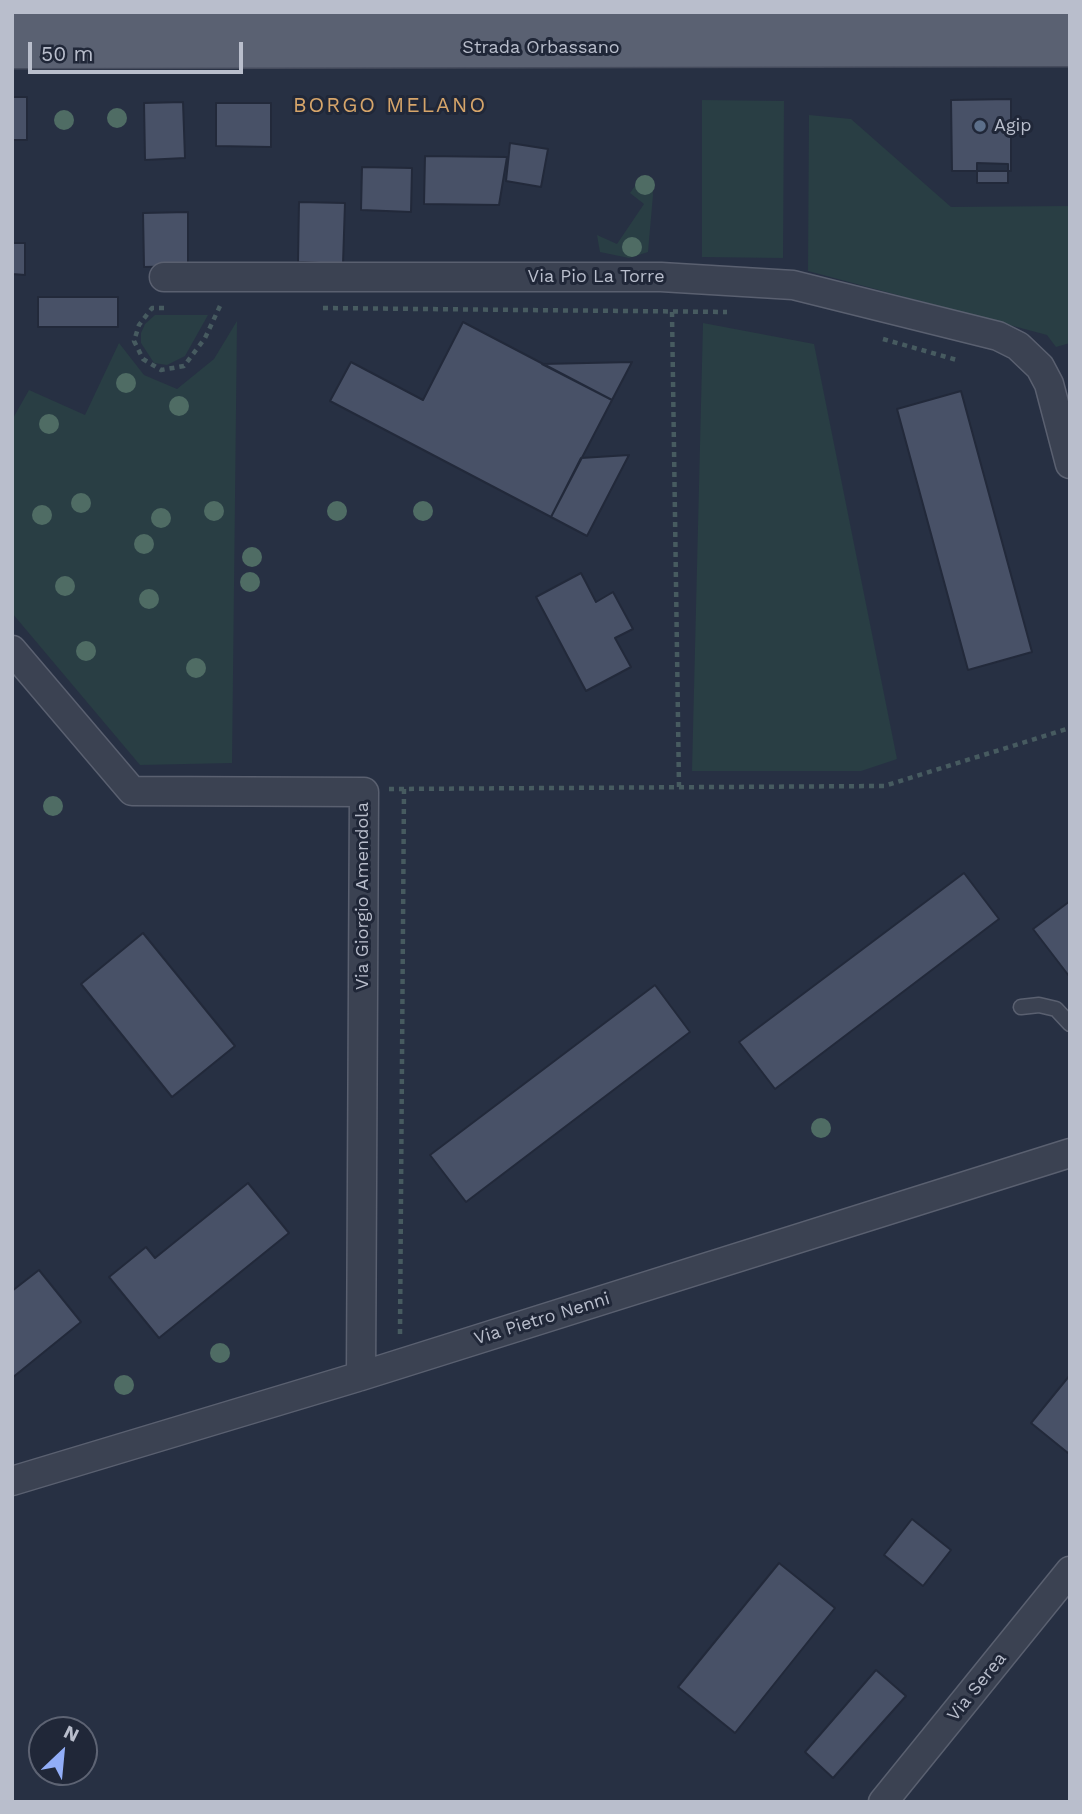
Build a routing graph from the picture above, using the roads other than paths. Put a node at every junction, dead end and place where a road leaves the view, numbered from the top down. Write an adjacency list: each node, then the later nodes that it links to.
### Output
1 (1070, 13): 3 (main road, Strada Orbassano)
2 (12, 15): 3 (main road, Strada Orbassano)
3 (866, 24): 4 (main road, Strada Orbassano); 5 (main road, Strada Orbassano)
4 (1070, 47)
5 (12, 49)
6 (164, 277): 7 (street, Via Pio La Torre)
7 (1070, 464)
8 (12, 650): 12 (street, Via Giorgio Amendola)
9 (1020, 1007): 10 (lane)
10 (1070, 1024)
11 (1070, 1153): 12 (street, Via Pietro Nenni)
12 (360, 1376): 13 (street, Via Pietro Nenni)
13 (12, 1481)
14 (1070, 1571): 15 (street, Via Serea)
15 (883, 1802)

